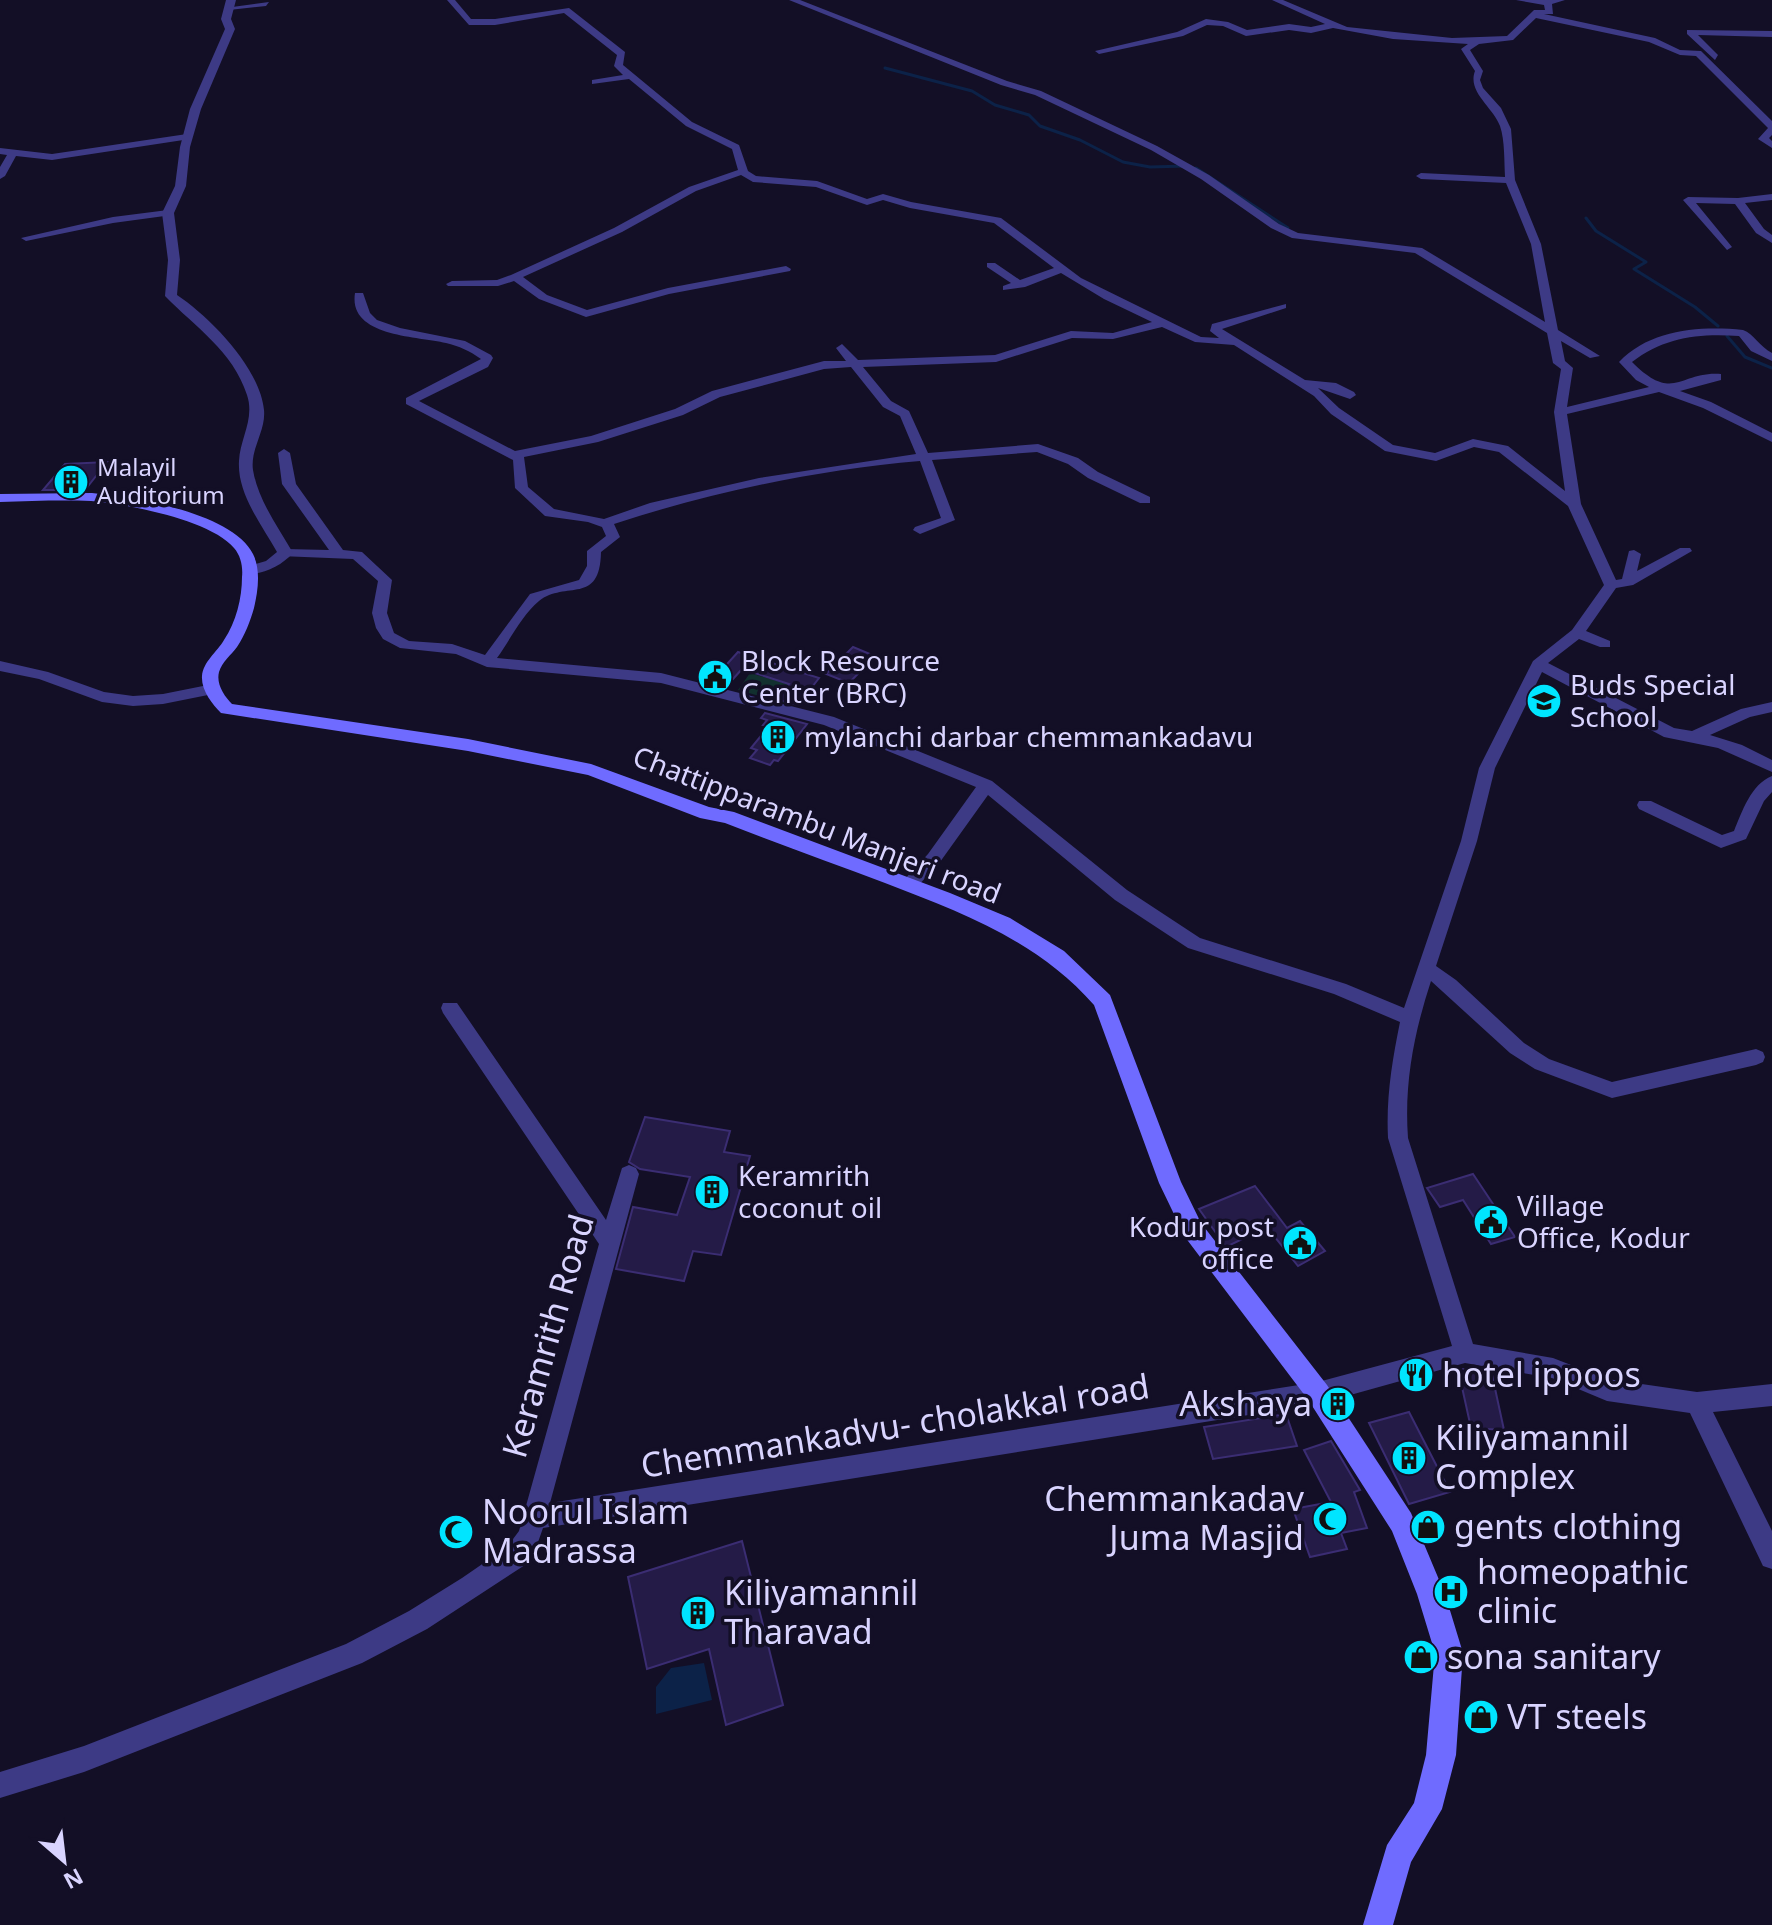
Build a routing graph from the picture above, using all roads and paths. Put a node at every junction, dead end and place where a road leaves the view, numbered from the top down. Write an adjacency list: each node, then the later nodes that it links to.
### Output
1 (451, 0): 14 (street)
2 (793, 0): 42 (street)
3 (1276, 0): 10 (street)
4 (1520, 0): 6 (street)
5 (1561, 0): 6 (street)
6 (1547, 2): 12 (street)
7 (230, 4): 8 (street); 18 (street)
8 (266, 4)
9 (1535, 15): 15 (street)
10 (1333, 25): 12 (street); 13 (street)
11 (1772, 34): 15 (street)
12 (1477, 42): 25 (street)
13 (1099, 51)
14 (633, 76): 16 (street); 22 (street)
15 (1725, 79): 17 (street)
16 (595, 82)
17 (1771, 130): 19 (street)
18 (187, 137): 21 (street); 28 (street)
19 (1772, 145)
20 (0, 151): 21 (street)
21 (13, 152): 23 (street)
22 (743, 172): 34 (street); 35 (street)
23 (0, 176)
24 (1421, 176): 25 (street)
25 (1510, 180): 42 (street)
26 (1772, 197): 27 (street)
27 (1738, 201): 30 (street); 31 (street)
28 (168, 213): 29 (street); 65 (street)
29 (26, 238)
30 (1772, 240)
31 (1727, 247)
32 (991, 265): 37 (street)
33 (786, 269): 35 (street)
34 (1062, 269): 37 (street); 41 (street)
35 (515, 277): 36 (street)
36 (452, 284)
37 (1021, 285): 38 (street)
38 (1007, 288)
39 (359, 295): 57 (street)
40 (1282, 306): 43 (street)
41 (1163, 323): 43 (street); 48 (street)
42 (1554, 333): 45 (street); 49 (street)
43 (1237, 342): 51 (street)
44 (842, 348): 48 (street)
45 (1594, 356): 47 (street); 49 (street)
46 (1772, 357): 47 (street)
47 (1625, 362): 52 (street)
48 (854, 363): 57 (street); 58 (street)
49 (1567, 368): 54 (street)
50 (1717, 377): 52 (street)
51 (1300, 382): 53 (street); 61 (street)
52 (1660, 388): 54 (street); 55 (street)
53 (1350, 395)
54 (1560, 412): 61 (street)
55 (1772, 438)
56 (284, 453): 67 (street)
57 (513, 455): 62 (street)
58 (922, 457): 60 (street); 62 (street); 63 (street)
59 (0, 498): 68 (main road)
60 (1145, 500)
61 (1574, 504): 70 (street)
62 (604, 523): 73 (street)
63 (920, 530)
64 (1685, 551): 69 (street)
65 (285, 553): 67 (street); 68 (street)
66 (1634, 554): 69 (street)
67 (339, 555): 73 (street)
68 (250, 570): 76 (main road)
69 (1628, 582): 70 (street)
70 (1611, 585): 71 (street)
71 (1577, 633): 72 (street); 74 (street)
72 (1605, 644)
73 (487, 662): 81 (street)
74 (1538, 664): 78 (street); 84 (street)
75 (0, 666): 76 (street)
76 (213, 689): 83 (main road, Chattipparambu Manjeri road)
77 (1772, 707): 78 (street)
78 (1695, 736): 79 (street)
79 (1772, 767)
80 (1772, 782): 82 (street)
81 (986, 785): 83 (street); 86 (street)
82 (1645, 805)
83 (909, 885): 91 (main road, Chattipparambu Manjeri road)
84 (1426, 968): 86 (street); 87 (street)
85 (450, 1008): 89 (street)
86 (1410, 1018): 90 (street)
87 (1756, 1057)
88 (629, 1174): 89 (street, Keramrith Road)
89 (610, 1243): 94 (street, Keramrith Road)
90 (1465, 1353): 91 (street, Chemmankadvu- cholakkal road); 93 (street)
91 (1318, 1393): 94 (street, Chemmankadvu- cholakkal road); 97 (main road, Chattipparambu Manjeri road)
92 (1772, 1395): 93 (street)
93 (1697, 1403): 95 (street)
94 (533, 1518): 96 (street)
95 (1772, 1557)
96 (0, 1785)
97 (1378, 1925)

